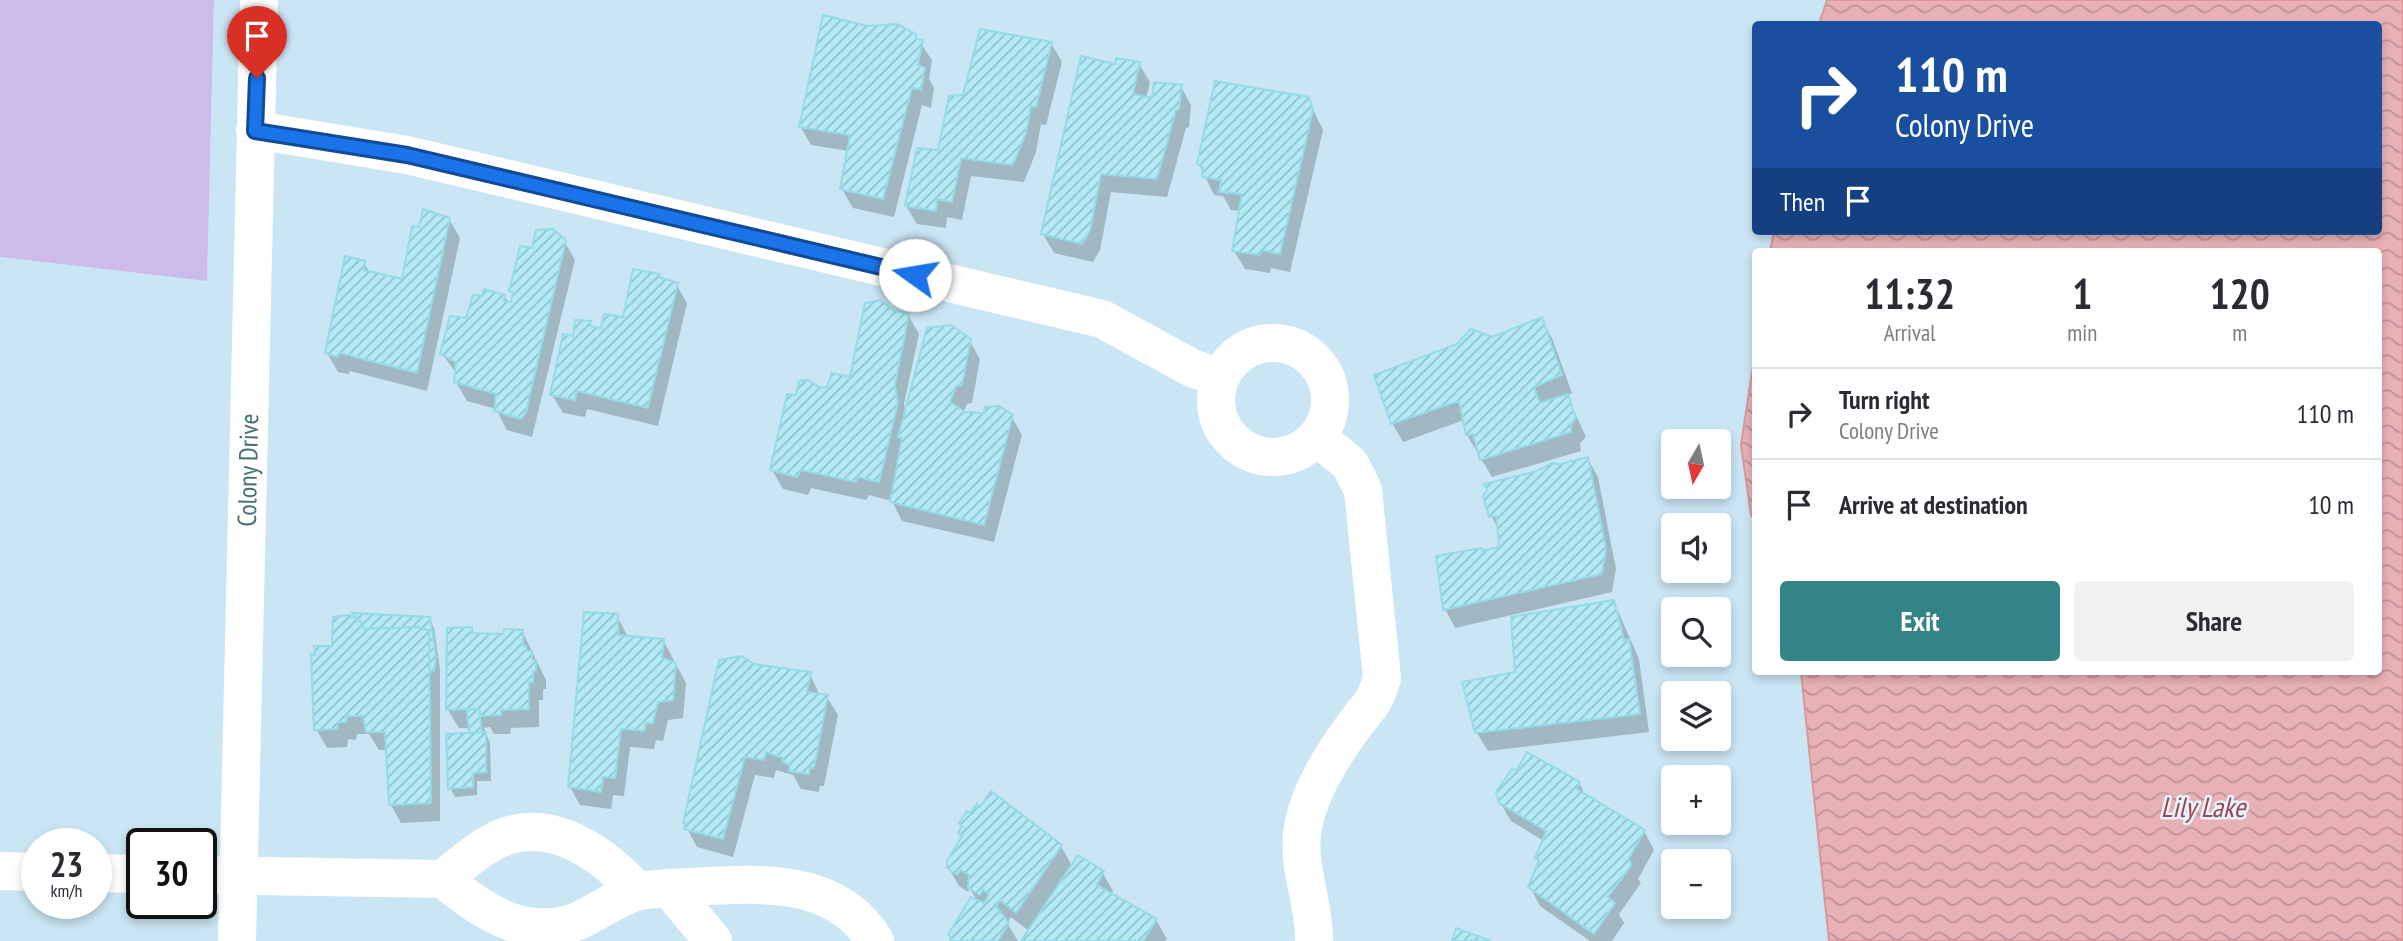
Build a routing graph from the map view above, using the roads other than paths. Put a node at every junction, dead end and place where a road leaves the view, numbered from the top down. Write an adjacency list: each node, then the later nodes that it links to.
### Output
1 (260, 0): 2 (street, Colony Drive)
2 (255, 131): 3 (street); 7 (street, Colony Drive)
3 (1220, 378): 4 (street); 4 (street)
4 (1318, 438): 13 (street)
5 (0, 871): 6 (street)
6 (21, 872)
7 (219, 875): 8 (street); 10 (street, Colony Drive)
8 (443, 878): 9 (street); 9 (street)
9 (653, 890): 11 (street); 12 (street)
10 (237, 941)
11 (713, 941)
12 (875, 941)
13 (1314, 941)

